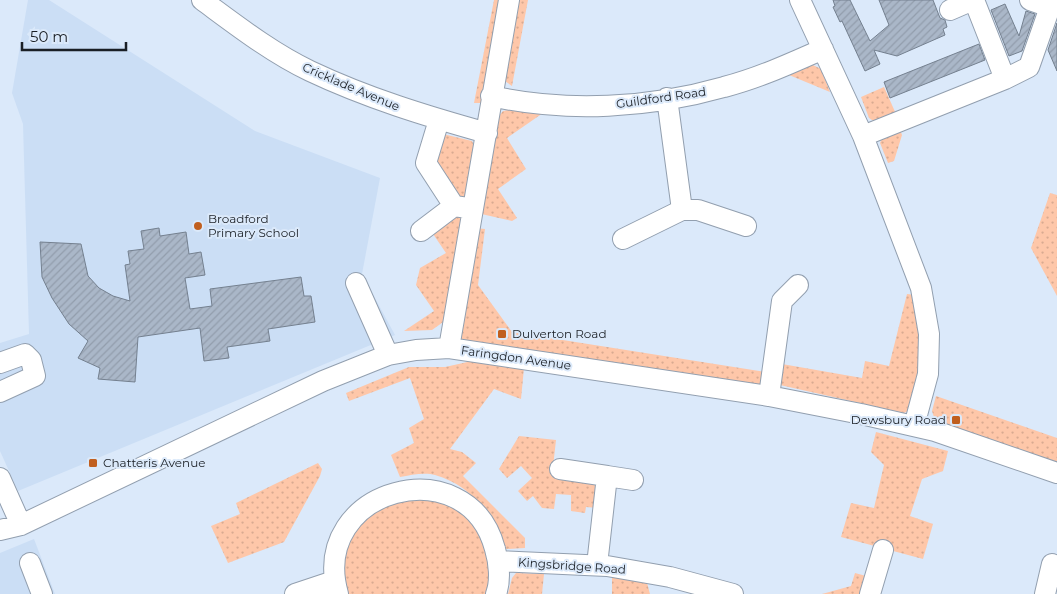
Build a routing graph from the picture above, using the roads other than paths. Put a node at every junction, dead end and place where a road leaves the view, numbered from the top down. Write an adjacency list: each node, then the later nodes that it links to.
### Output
1 (202, 0): 11 (street, Cricklade Avenue)
2 (509, 0): 9 (street)
3 (800, 0): 7 (street)
4 (974, 0): 6 (street); 8 (street)
5 (1030, 0): 8 (street)
6 (950, 10)
7 (823, 49): 10 (street, Guildford Road); 13 (street)
8 (1005, 79): 13 (street)
9 (491, 96): 10 (street, Guildford Road); 12 (street)
10 (667, 98): 15 (street)
11 (439, 120): 12 (street, Cricklade Avenue); 14 (street)
12 (487, 133): 14 (street)
13 (863, 136): 26 (street)
14 (463, 207): 17 (street); 21 (street)
15 (682, 210): 16 (street); 18 (street)
16 (746, 226)
17 (421, 231)
18 (623, 238)
19 (356, 283): 22 (street)
20 (798, 284): 25 (street)
21 (449, 348): 22 (street, Faringdon Avenue); 25 (street, Faringdon Avenue)
22 (388, 355): 32 (street, Faringdon Avenue)
23 (0, 363): 24 (street)
24 (0, 392)
25 (769, 396): 26 (street, Faringdon Avenue)
26 (914, 426): 28 (street, Faringdon Avenue)
27 (560, 469): 29 (street)
28 (1057, 473)
29 (607, 476): 31 (street); 38 (street)
30 (0, 478): 32 (street)
31 (633, 480)
32 (21, 525): 33 (street, Faringdon Avenue)
33 (0, 530)
34 (883, 550): 45 (street)
35 (498, 561): 38 (street, Kingsbridge Road); 40 (street); 43 (street)
36 (30, 563): 41 (street)
37 (1052, 564): 46 (street)
38 (597, 565): 39 (street, Kingsbridge Road)
39 (667, 585): 44 (street, Kingsbridge Road)
40 (336, 588): 42 (street)
41 (42, 594)
42 (295, 594)
43 (496, 594)
44 (733, 594)
45 (870, 594)
46 (1045, 594)

